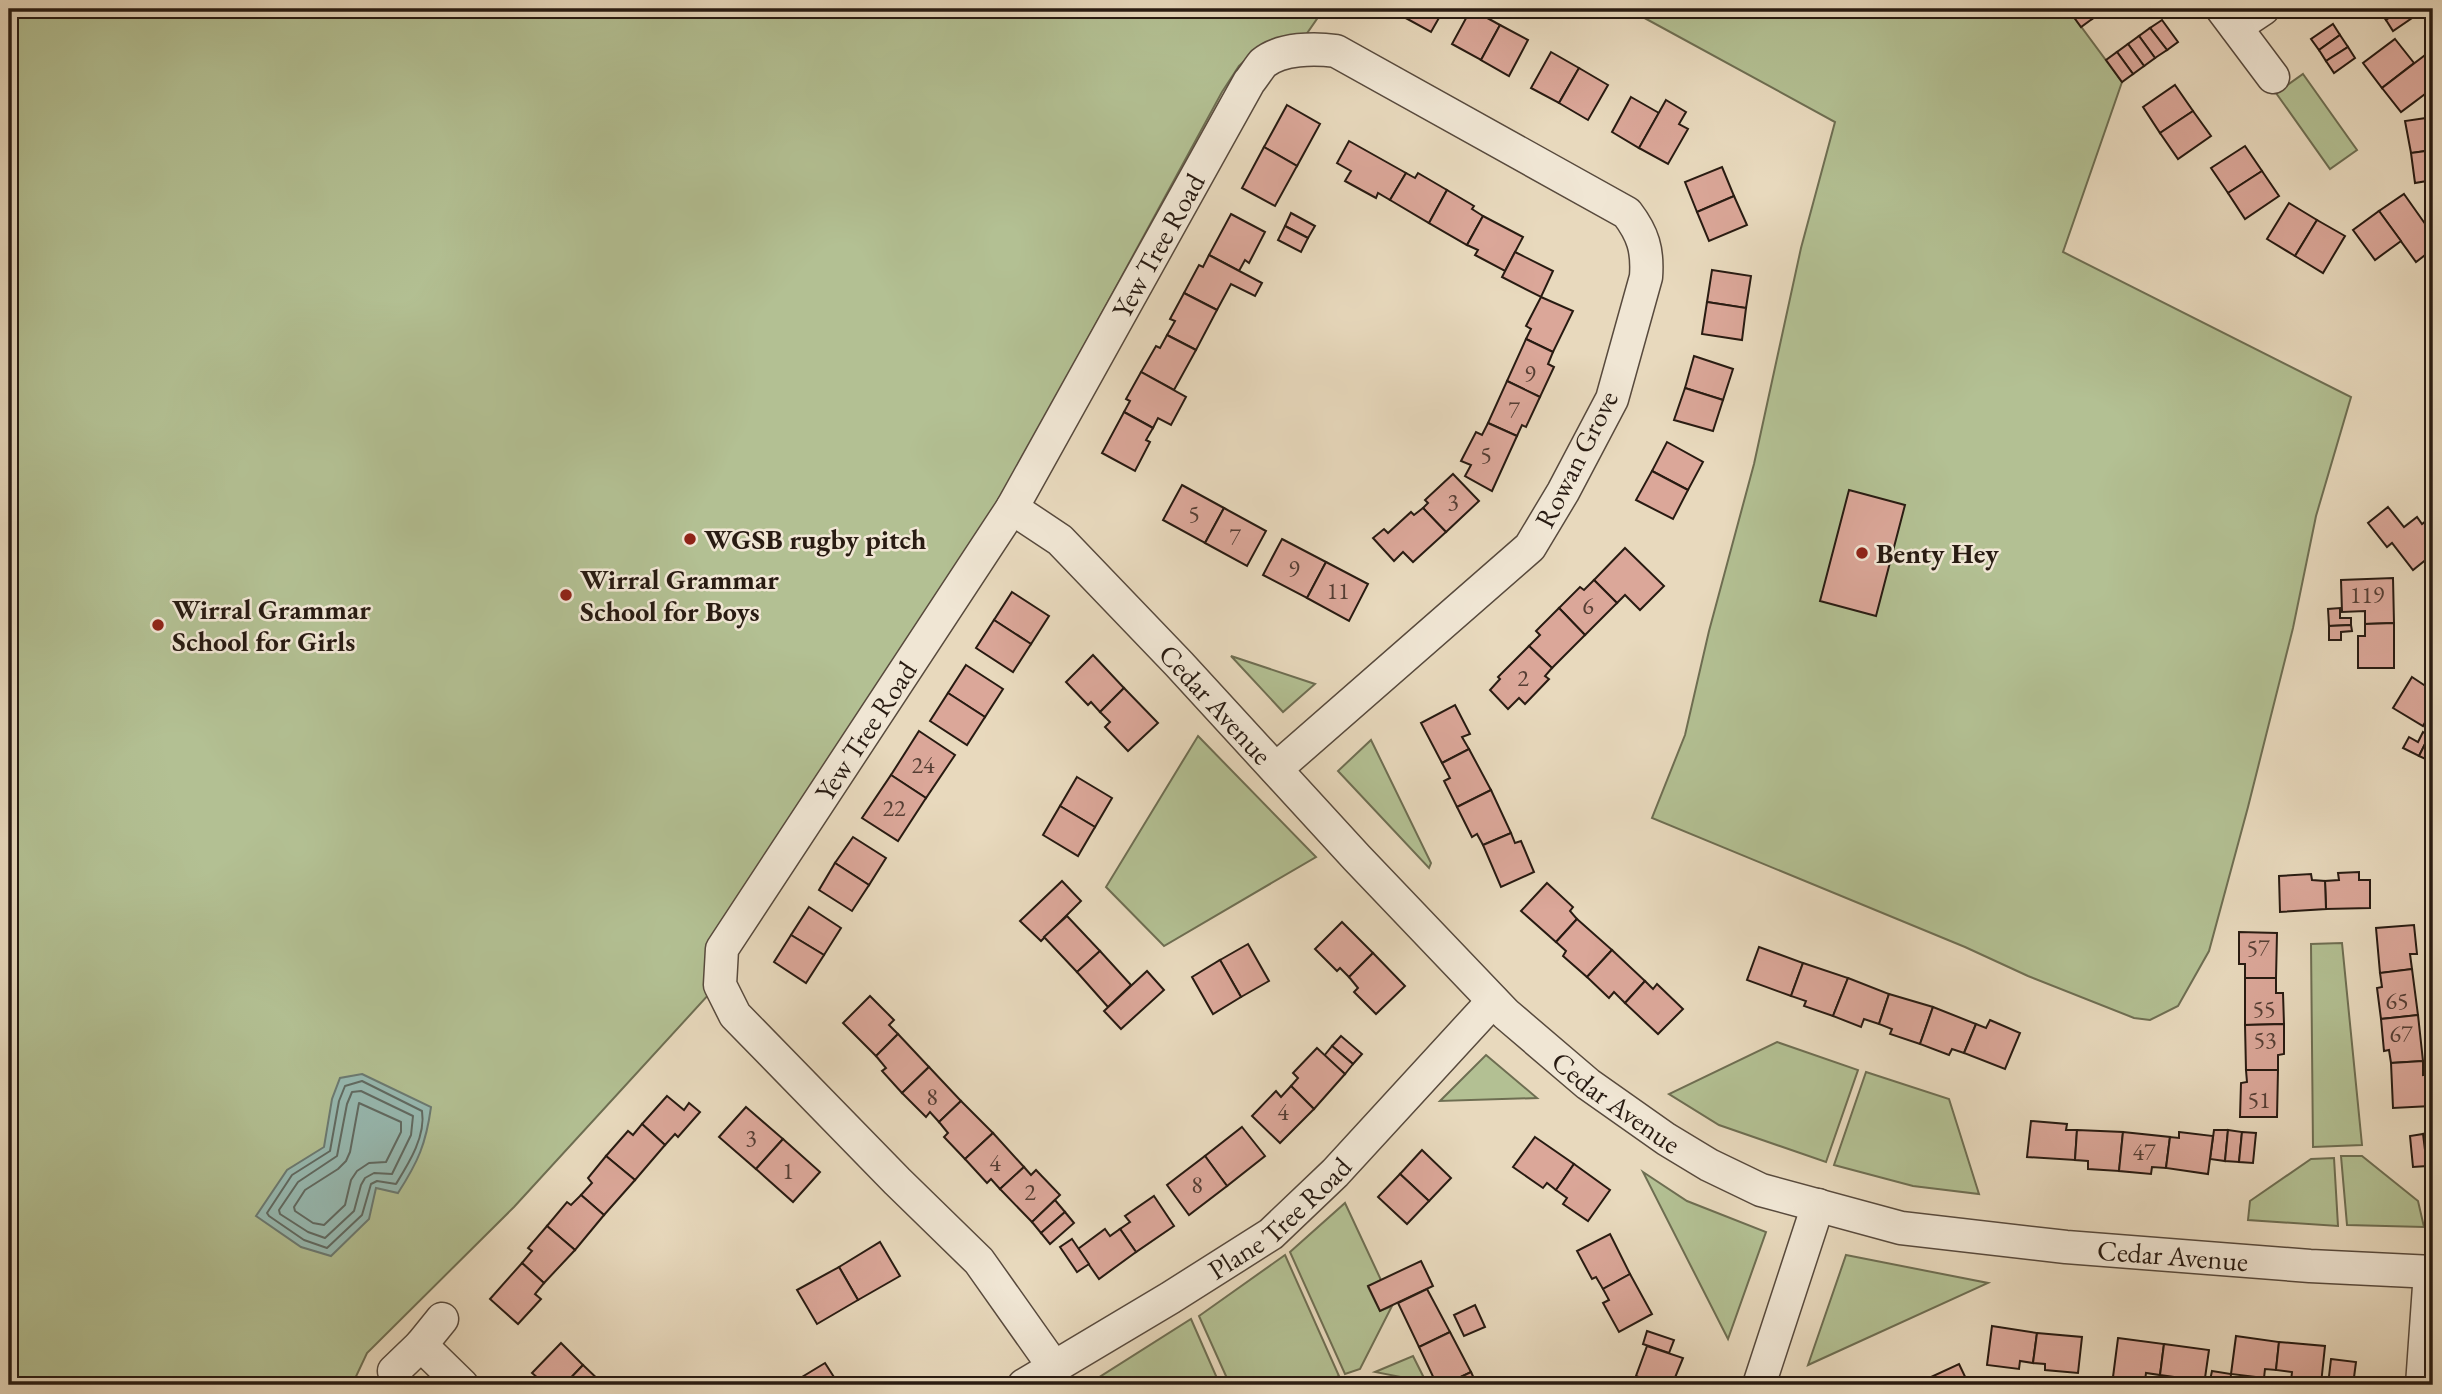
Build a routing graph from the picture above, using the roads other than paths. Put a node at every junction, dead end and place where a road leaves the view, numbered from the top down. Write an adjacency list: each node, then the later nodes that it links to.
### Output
1 (2263, 9): 2 (street)
2 (2229, 18): 4 (street)
3 (1288, 52): 5 (street, Yew Tree Road); 6 (street, Rowan Grove)
4 (2273, 77)
5 (1012, 508): 6 (street, Cedar Avenue); 12 (street, Yew Tree Road)
6 (1276, 769): 7 (street, Cedar Avenue)
7 (1493, 1001): 8 (street, Cedar Avenue); 12 (street, Plane Tree Road)
8 (1818, 1205): 9 (street, Cedar Avenue); 16 (street)
9 (2432, 1272): 17 (street)
10 (442, 1319): 11 (street)
11 (421, 1345): 13 (street); 14 (street)
12 (1054, 1367): 15 (street, Plane Tree Road)
13 (394, 1371)
14 (462, 1385)
15 (1024, 1385)
16 (1759, 1385)
17 (2422, 1385)

